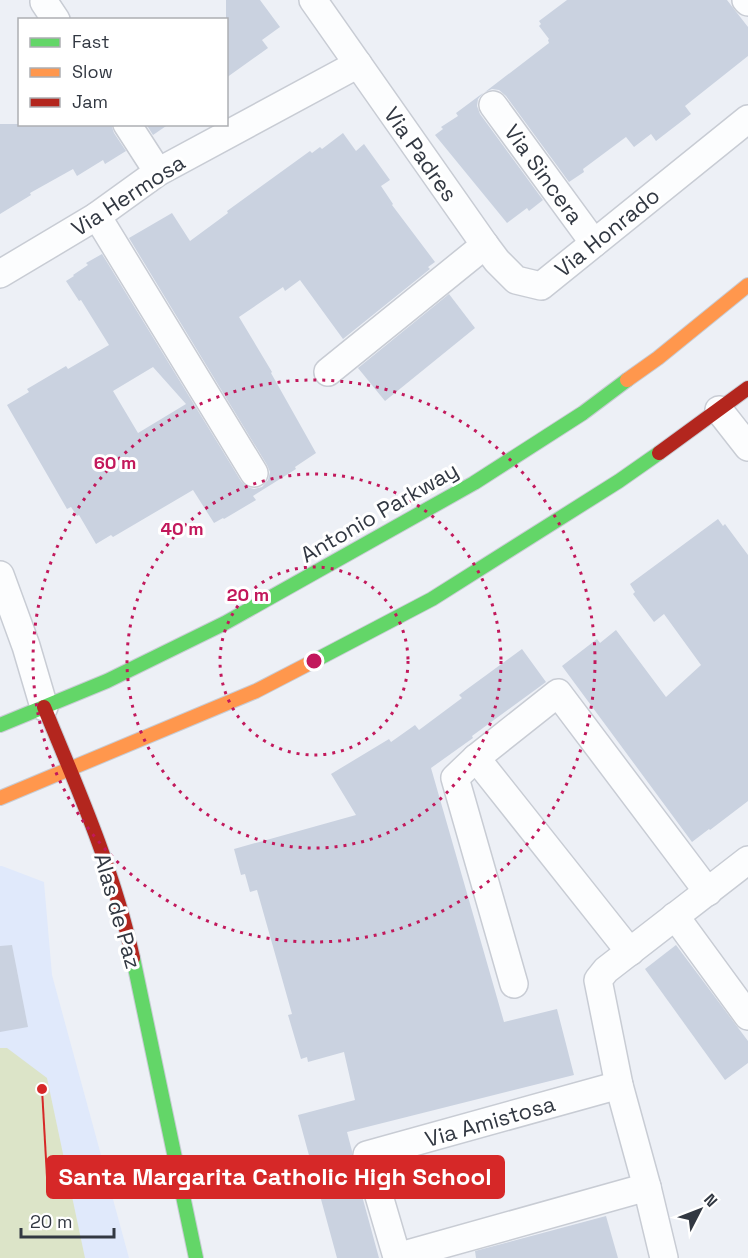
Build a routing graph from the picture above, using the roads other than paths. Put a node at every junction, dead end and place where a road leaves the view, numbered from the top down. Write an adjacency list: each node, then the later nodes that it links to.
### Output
1 (313, 0): 2 (street, Via Padres)
2 (358, 63): 6 (street, Via Hermosa); 9 (street, Via Padres)
3 (493, 105): 8 (street, Via Sincera)
4 (748, 119): 8 (street, Via Honrado)
5 (127, 126): 6 (street)
6 (158, 172): 7 (street, Via Hermosa)
7 (98, 216): 10 (street, Via Hermosa); 16 (street)
8 (594, 243): 9 (street, Via Honrado)
9 (485, 244): 12 (street)
10 (0, 274)
11 (748, 285): 18 (main road, Antonio Parkway)
12 (328, 372)
13 (748, 388): 14 (main road)
14 (719, 410): 15 (street); 21 (main road)
15 (748, 447)
16 (254, 473)
17 (0, 575): 18 (street, Alas de Paz)
18 (45, 707): 19 (main road, Antonio Parkway); 21 (main road, Alas de Paz)
19 (0, 725)
20 (476, 758): 24 (street); 26 (street); 27 (street)
21 (70, 769): 22 (main road); 31 (main road, Alas de Paz)
22 (0, 798)
23 (748, 860): 24 (street)
24 (708, 892): 25 (street)
25 (675, 916): 26 (street); 28 (street)
26 (630, 952): 29 (street)
27 (514, 984)
28 (748, 1016)
29 (619, 1085): 30 (street); 30 (street, Via Amistosa)
30 (647, 1187): 32 (street)
31 (196, 1258)
32 (664, 1258)

